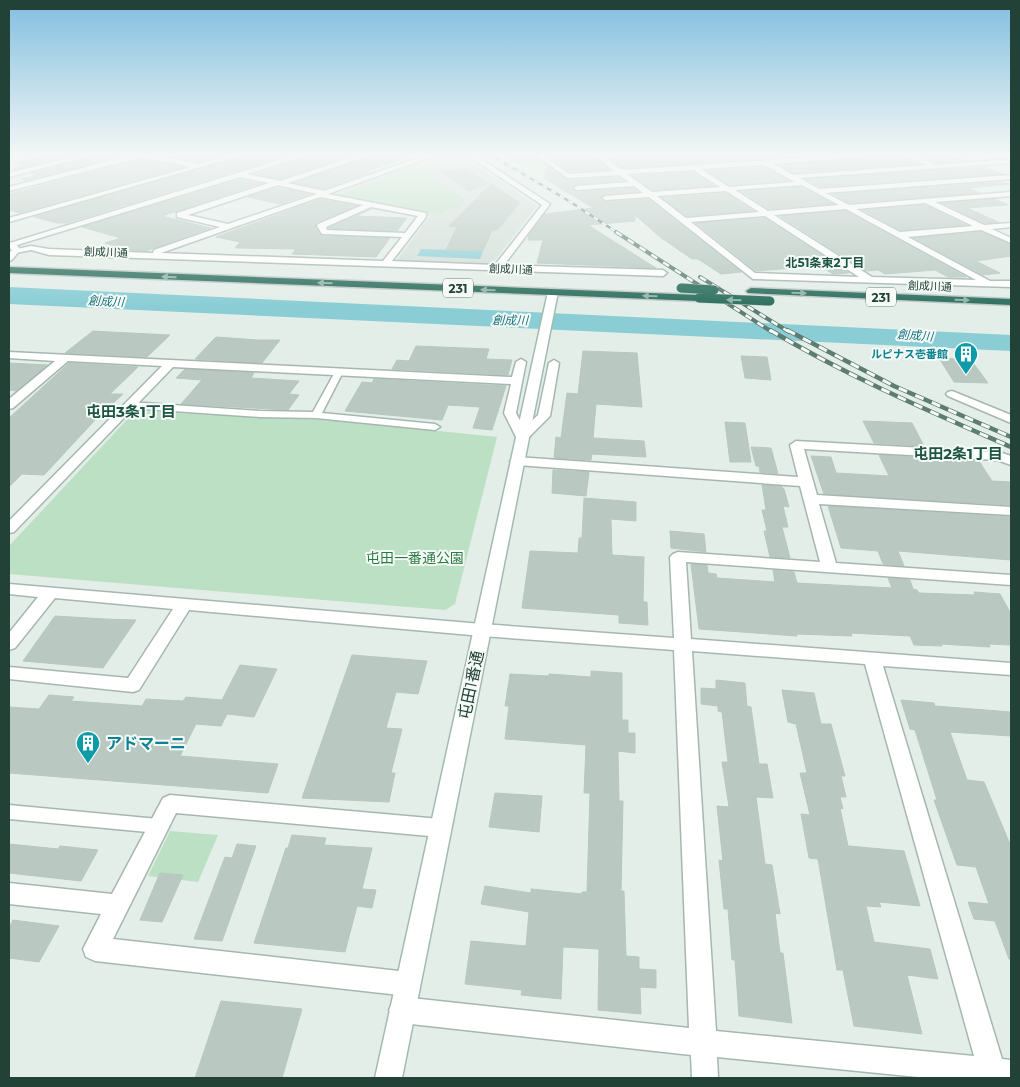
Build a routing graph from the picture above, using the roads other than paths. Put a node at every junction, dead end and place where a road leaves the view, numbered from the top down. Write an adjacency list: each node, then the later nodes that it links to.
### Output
1 (59, 206): 14 (street)
2 (140, 206): 22 (street)
3 (209, 206): 17 (street)
4 (290, 206): 17 (street)
5 (368, 206): 19 (street)
6 (374, 206): 19 (street)
7 (545, 206): 29 (street)
8 (663, 206): 15 (street)
9 (754, 206): 13 (street)
10 (865, 206): 12 (street)
11 (936, 206): 18 (street)
12 (848, 207): 13 (street); 20 (street)
13 (767, 214): 15 (street); 32 (street)
14 (9, 220)
15 (684, 220): 32 (street)
16 (1011, 225): 18 (street)
17 (230, 227): 23 (street)
18 (984, 228): 20 (street); 21 (street)
19 (408, 235): 27 (street)
20 (899, 235): 33 (street)
21 (1011, 241)
22 (12, 246): 23 (street); 24 (street)
23 (149, 255): 27 (street)
24 (11, 260)
25 (51, 262): 26 (highway)
26 (60, 262)
27 (385, 264): 29 (street)
28 (150, 266): 36 (highway, 創成川通 / 231, one-way to 36, bridge)
29 (498, 268): 31 (street)
30 (9, 270): 35 (highway, 創成川通 / 231, one-way to 30)
31 (663, 273)
32 (870, 280): 33 (street)
33 (990, 283): 34 (street)
34 (1011, 284)
35 (552, 297): 37 (highway, 創成川通 / 231, one-way to 35, bridge); 50 (street, 屯田1番通)
36 (1011, 302)
37 (1011, 312)
38 (9, 355): 39 (street)
39 (65, 358): 41 (street); 45 (street)
40 (521, 362): 43 (street)
41 (170, 364): 42 (street); 46 (street)
42 (339, 372): 43 (street); 47 (lane)
43 (516, 381): 50 (street)
44 (952, 394): 48 (street)
45 (9, 405)
46 (129, 405): 47 (lane); 56 (street)
47 (316, 415): 49 (lane)
48 (1010, 417)
49 (435, 427)
50 (522, 437): 51 (street, 屯田1番通)
51 (517, 460): 53 (street); 62 (street, 屯田1番通)
52 (1011, 461): 53 (street)
53 (806, 482): 54 (street)
54 (810, 499): 55 (street); 57 (street)
55 (1011, 511)
56 (9, 529)
57 (830, 567): 58 (street); 64 (street)
58 (1011, 580)
59 (9, 589): 60 (street)
60 (51, 592): 61 (street); 63 (street)
61 (184, 604): 62 (street); 67 (street)
62 (482, 630): 64 (street); 70 (street, 屯田1番通)
63 (9, 644)
64 (682, 645): 65 (street); 75 (street)
65 (872, 659): 66 (street); 76 (street)
66 (1011, 669)
67 (9, 673)
68 (9, 812): 69 (lane)
69 (158, 826): 70 (street); 72 (street)
70 (440, 828): 73 (street, 屯田1番通)
71 (9, 894): 72 (street)
72 (117, 905): 73 (street)
73 (408, 984): 74 (street, 屯田1番通)
74 (402, 1010): 75 (street); 77 (street, 屯田1番通)
75 (702, 1043): 76 (street); 78 (street)
76 (999, 1074)
77 (388, 1078)
78 (705, 1078)

